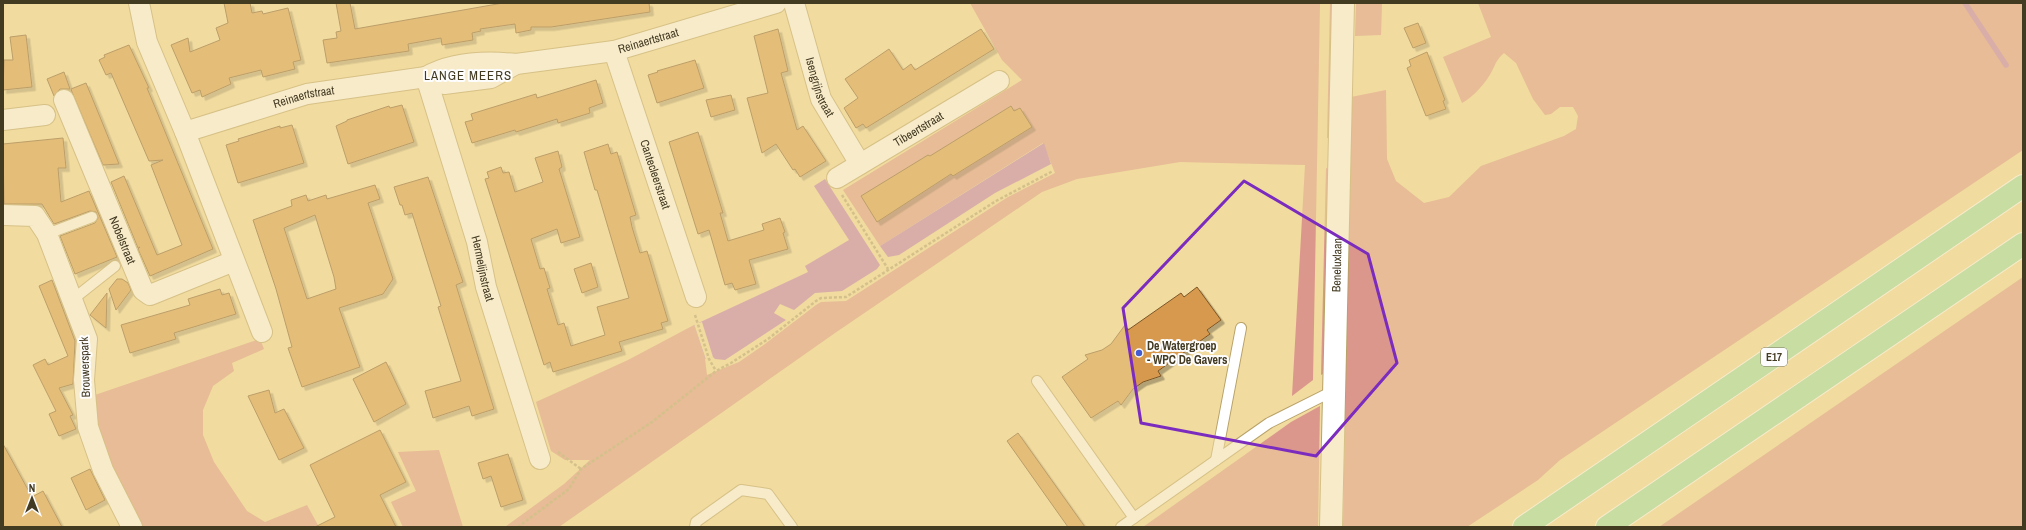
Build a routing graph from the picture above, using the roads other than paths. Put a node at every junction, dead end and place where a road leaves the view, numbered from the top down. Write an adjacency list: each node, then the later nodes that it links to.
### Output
1 (139, 3): 11 (street)
2 (776, 3): 5 (street, Reinaertstraat)
3 (794, 3): 12 (street, Isengrijnstraat)
4 (1343, 3): 26 (street, Beneluxlaan)
5 (614, 50): 6 (street, Reinaertstraat); 21 (street, Cantecleerstraat)
6 (426, 77): 11 (street, Reinaertstraat); 27 (street, Hermelijnstraat)
7 (999, 81): 12 (street, Tibeertstraat)
8 (64, 100): 19 (street, Nobelstraat)
9 (45, 115): 10 (street)
10 (3, 120)
11 (185, 132): 19 (street)
12 (860, 164): 13 (street, Tibeertstraat)
13 (838, 178)
14 (2023, 186): 35 (highway, E17)
15 (3, 215): 17 (street, Brouwerspark)
16 (92, 217): 17 (lane)
17 (47, 234): 22 (street, Brouwerspark)
18 (2023, 244): 36 (highway)
19 (234, 261): 24 (street)
20 (115, 266): 22 (lane)
21 (696, 297)
22 (72, 300): 30 (street, Brouwerspark)
23 (1241, 328): 28 (lane)
24 (262, 332)
25 (1038, 381): 29 (lane)
26 (1334, 390): 28 (lane); 34 (street, Beneluxlaan)
27 (540, 459)
28 (1216, 460): 29 (lane)
29 (1134, 518): 33 (lane)
30 (132, 527)
31 (695, 527): 32 (lane)
32 (792, 527)
33 (1121, 527)
34 (1331, 527)
35 (1524, 527)
36 (1607, 527)

